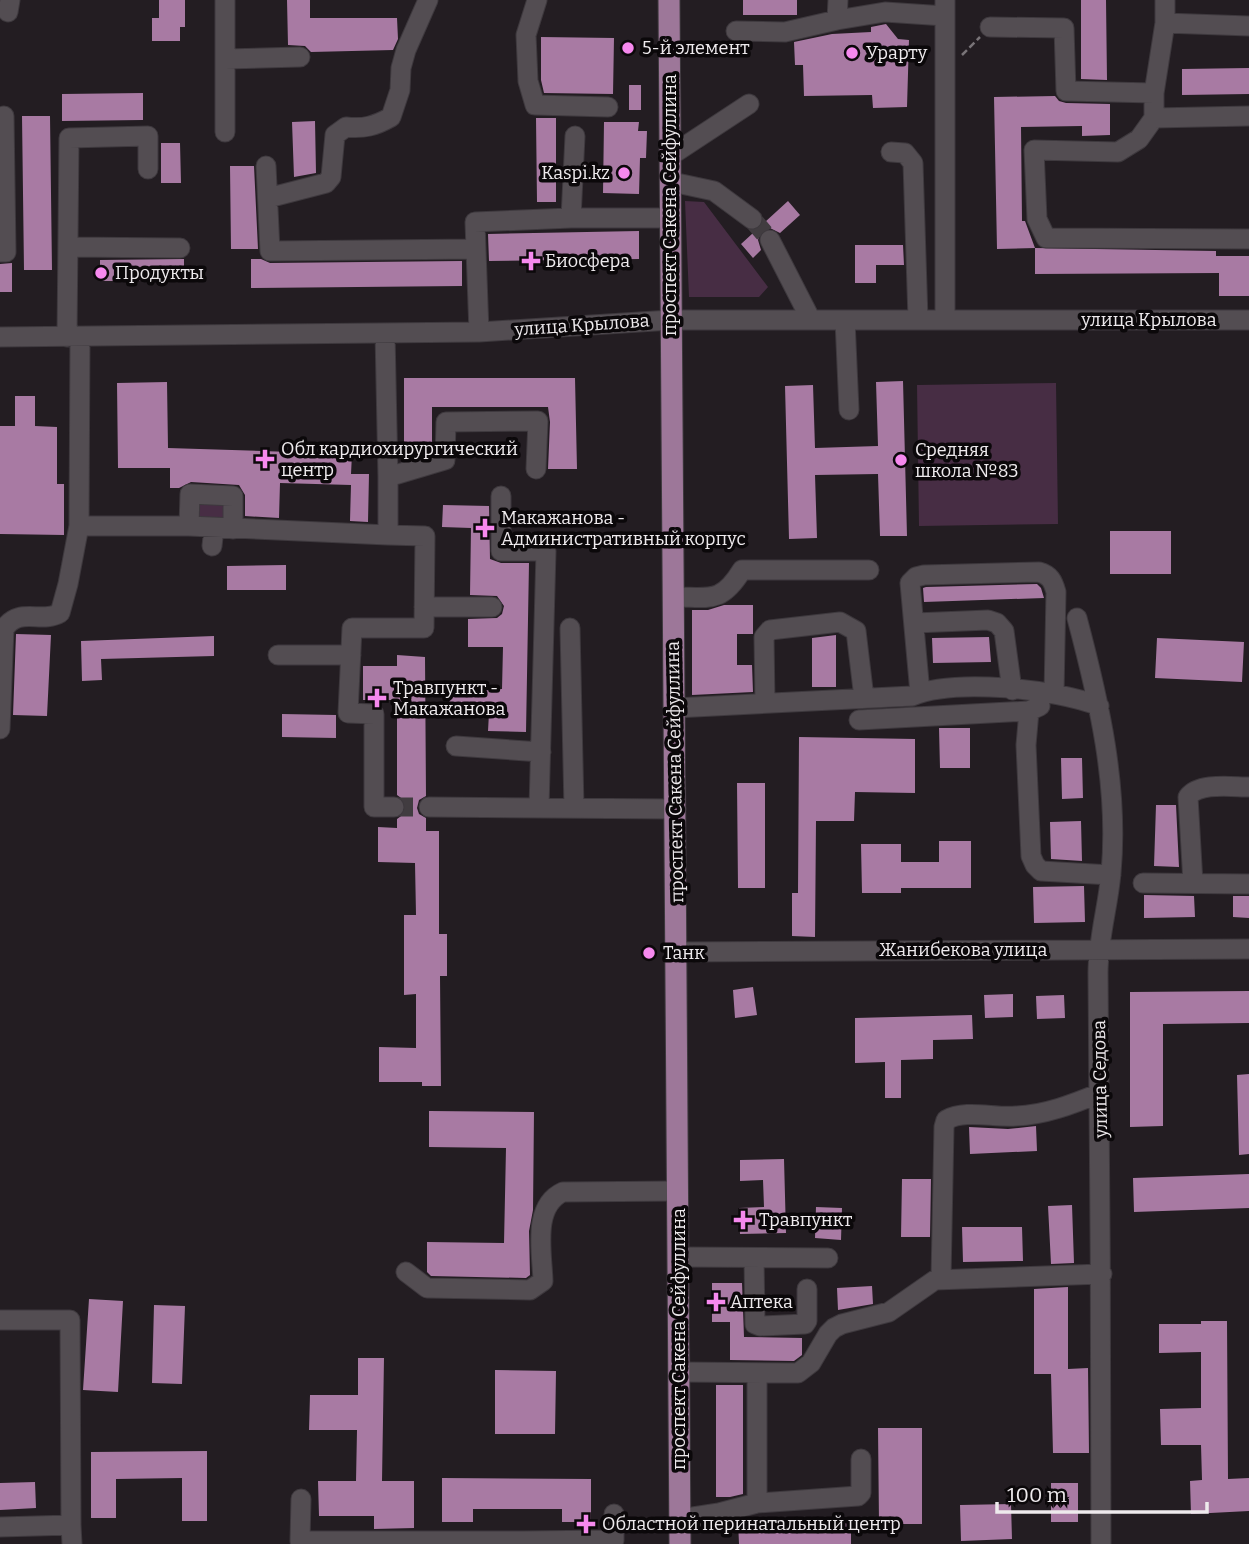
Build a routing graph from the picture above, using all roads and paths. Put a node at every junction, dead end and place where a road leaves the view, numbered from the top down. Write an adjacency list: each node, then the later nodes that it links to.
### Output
1 (225, 0): 14 (street)
2 (428, 0): 29 (street)
3 (537, 0): 18 (street)
4 (669, 0): 25 (main road, проспект Сакена Сейфуллина)
5 (838, 0): 8 (street)
6 (1165, 0): 9 (street)
7 (945, 8): 8 (street); 15 (street)
8 (837, 20): 12 (street)
9 (1165, 23): 10 (street); 16 (street)
10 (1249, 26)
11 (990, 27): 15 (path); 16 (street)
12 (736, 31)
13 (300, 57): 14 (street)
14 (225, 59): 22 (street)
15 (945, 72): 43 (street)
16 (1154, 93): 21 (street)
17 (749, 104): 25 (street)
18 (608, 107)
19 (4, 116): 38 (street)
20 (1249, 117): 21 (street)
21 (1154, 118): 33 (street)
22 (225, 132)
23 (571, 145): 30 (street)
24 (891, 152): 39 (street)
25 (670, 156): 28 (main road, проспект Сакена Сейфуллина)
26 (266, 166): 29 (street)
27 (148, 169): 35 (street)
28 (671, 182): 31 (main road, проспект Сакена Сейфуллина); 32 (street)
29 (268, 198): 37 (street)
30 (571, 218): 31 (street); 37 (street)
31 (671, 218): 40 (main road, проспект Сакена Сейфуллина)
32 (752, 219)
33 (1249, 239)
34 (770, 240): 41 (street)
35 (69, 247): 36 (street); 48 (street)
36 (180, 248)
37 (475, 248): 45 (street)
38 (0, 252)
39 (918, 319): 42 (street, улица Крылова); 43 (street, улица Крылова)
40 (671, 320): 41 (street, улица Крылова); 45 (street, улица Крылова); 58 (main road, проспект Сакена Сейфуллина)
41 (811, 320): 42 (street, улица Крылова)
42 (845, 320): 49 (street)
43 (945, 320): 44 (street, улица Крылова)
44 (1249, 320)
45 (479, 332): 46 (street, улица Крылова)
46 (385, 333): 48 (street, улица Крылова); 51 (street)
47 (0, 337): 48 (street, улица Крылова)
48 (73, 337): 53 (street)
49 (849, 410)
50 (536, 469): 51 (street)
51 (387, 477): 56 (street)
52 (501, 496): 77 (street)
53 (79, 526): 54 (street); 75 (street)
54 (189, 526): 55 (street); 55 (street)
55 (220, 534): 56 (street)
56 (388, 535): 59 (street)
57 (869, 570): 58 (street)
58 (674, 597): 72 (main road, проспект Сакена Сейфуллина)
59 (424, 607): 60 (street); 65 (street)
60 (492, 607)
61 (1077, 618): 71 (street, улица Седова)
62 (915, 623): 66 (street); 67 (street); 68 (street)
63 (570, 628): 82 (street)
64 (278, 655): 65 (street)
65 (351, 655): 79 (street)
66 (1012, 690): 67 (street); 68 (street)
67 (920, 693): 69 (street)
68 (1060, 695): 71 (street); 73 (street)
69 (864, 698): 70 (street); 70 (street)
70 (765, 703): 72 (street)
71 (1099, 706): 84 (street, улица Седова)
72 (675, 708): 83 (main road, проспект Сакена Сейфуллина)
73 (1029, 711): 74 (street); 84 (street)
74 (859, 720)
75 (0, 729)
76 (456, 746): 77 (street)
77 (541, 751): 81 (street)
78 (1249, 787): 86 (street)
79 (394, 807)
80 (429, 807): 81 (street)
81 (539, 808): 82 (street)
82 (574, 808): 83 (street)
83 (676, 809): 90 (main road, проспект Сакена Сейфуллина)
84 (1111, 875): 89 (street, улица Седова)
85 (1143, 883): 86 (street)
86 (1193, 883): 87 (street)
87 (1249, 884)
88 (1249, 948): 89 (street, Жанибекова улица)
89 (1098, 950): 90 (street, Жанибекова улица); 91 (street, улица Седова)
90 (677, 952): 92 (main road, проспект Сакена Сейфуллина)
91 (1100, 1093): 97 (street, улица Седова); 98 (street)
92 (678, 1191): 93 (main road, проспект Сакена Сейфуллина); 96 (street)
93 (678, 1257): 94 (street); 101 (main road, проспект Сакена Сейфуллина)
94 (754, 1258): 95 (street); 99 (street)
95 (828, 1258)
96 (407, 1272)
97 (1102, 1274): 98 (street); 113 (street, улица Седова)
98 (941, 1279): 102 (street)
99 (807, 1289)
100 (0, 1320): 109 (street)
101 (679, 1372): 102 (street); 107 (main road, проспект Сакена Сейфуллина)
102 (757, 1374): 105 (street)
103 (861, 1459): 105 (street)
104 (301, 1499): 110 (street)
105 (757, 1503): 107 (street)
106 (614, 1514): 111 (street)
107 (680, 1519): 112 (main road, проспект Сакена Сейфуллина)
108 (0, 1527): 109 (street)
109 (71, 1534)
110 (300, 1542): 111 (street)
111 (523, 1543)
112 (680, 1544)
113 (1101, 1544)

